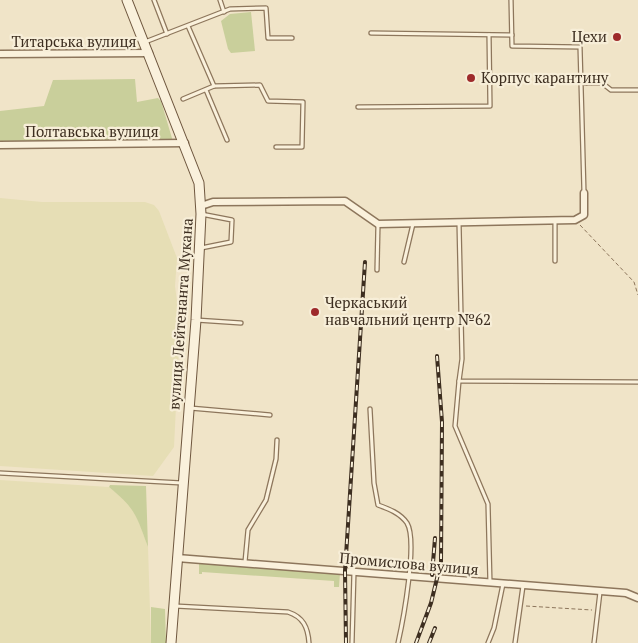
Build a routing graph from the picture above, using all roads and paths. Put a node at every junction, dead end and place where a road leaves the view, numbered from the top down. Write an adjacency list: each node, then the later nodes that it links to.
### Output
1 (127, 0): 12 (main road, вулиця Лейтенанта Мукана)
2 (154, 0): 7 (lane)
3 (220, 0): 5 (lane)
4 (511, 0): 10 (lane)
5 (224, 12): 6 (lane); 11 (lane)
6 (188, 26): 7 (lane); 16 (lane)
7 (167, 34): 12 (lane)
8 (371, 34): 9 (lane)
9 (489, 35): 10 (lane); 20 (lane)
10 (512, 35): 15 (lane)
11 (292, 38)
12 (144, 42): 13 (main road, вулиця Лейтенанта Мукана)
13 (148, 53): 14 (street, Титарська вулиця); 22 (main road, вулиця Лейтенанта Мукана)
14 (0, 54)
15 (581, 84): 18 (lane); 25 (lane)
16 (214, 86): 17 (lane); 24 (lane)
17 (206, 90): 19 (lane); 21 (lane)
18 (638, 90)
19 (183, 100)
20 (358, 106)
21 (227, 140)
22 (185, 143): 23 (street, Полтавська вулиця); 26 (main road, вулиця Лейтенанта Мукана)
23 (0, 145)
24 (276, 147)
25 (584, 193): 28 (street)
26 (201, 210): 30 (street); 32 (main road, вулиця Лейтенанта Мукана); 32 (lane)
27 (555, 220): 28 (street); 29 (street); 33 (lane)
28 (575, 220): 36 (path)
29 (459, 223): 31 (street); 39 (lane)
30 (378, 224): 31 (street); 35 (lane)
31 (414, 224): 34 (lane)
32 (198, 249): 37 (main road, вулиця Лейтенанта Мукана)
33 (555, 261)
34 (404, 262)
35 (377, 270)
36 (638, 295)
37 (196, 320): 38 (lane); 41 (main road, вулиця Лейтенанта Мукана)
38 (241, 323)
39 (459, 381): 40 (lane); 51 (lane)
40 (638, 382)
41 (189, 408): 43 (lane); 46 (main road, вулиця Лейтенанта Мукана)
42 (370, 409): 50 (lane)
43 (270, 415)
44 (277, 440): 48 (lane)
45 (0, 473): 46 (lane)
46 (182, 483): 47 (main road, вулиця Лейтенанта Мукана)
47 (177, 558): 48 (street, Промислова вулиця); 57 (main road, вулиця Лейтенанта Мукана)
48 (245, 563): 49 (street, Промислова вулиця)
49 (354, 572): 50 (street, Промислова вулиця); 61 (lane)
50 (408, 574): 51 (street, Промислова вулиця); 62 (lane)
51 (490, 583): 52 (street, Промислова вулиця)
52 (503, 584): 53 (street, Промислова вулиця); 63 (lane)
53 (523, 586): 54 (street, Промислова вулиця); 56 (lane)
54 (600, 592): 55 (street, Промислова вулиця); 58 (lane)
55 (638, 598)
56 (520, 605): 58 (path); 64 (lane)
57 (174, 606): 59 (main road, вулиця Лейтенанта Мукана); 60 (lane)
58 (598, 611): 65 (lane)
59 (171, 643)
60 (309, 643)
61 (352, 643)
62 (398, 643)
63 (488, 643)
64 (515, 643)
65 (594, 643)

